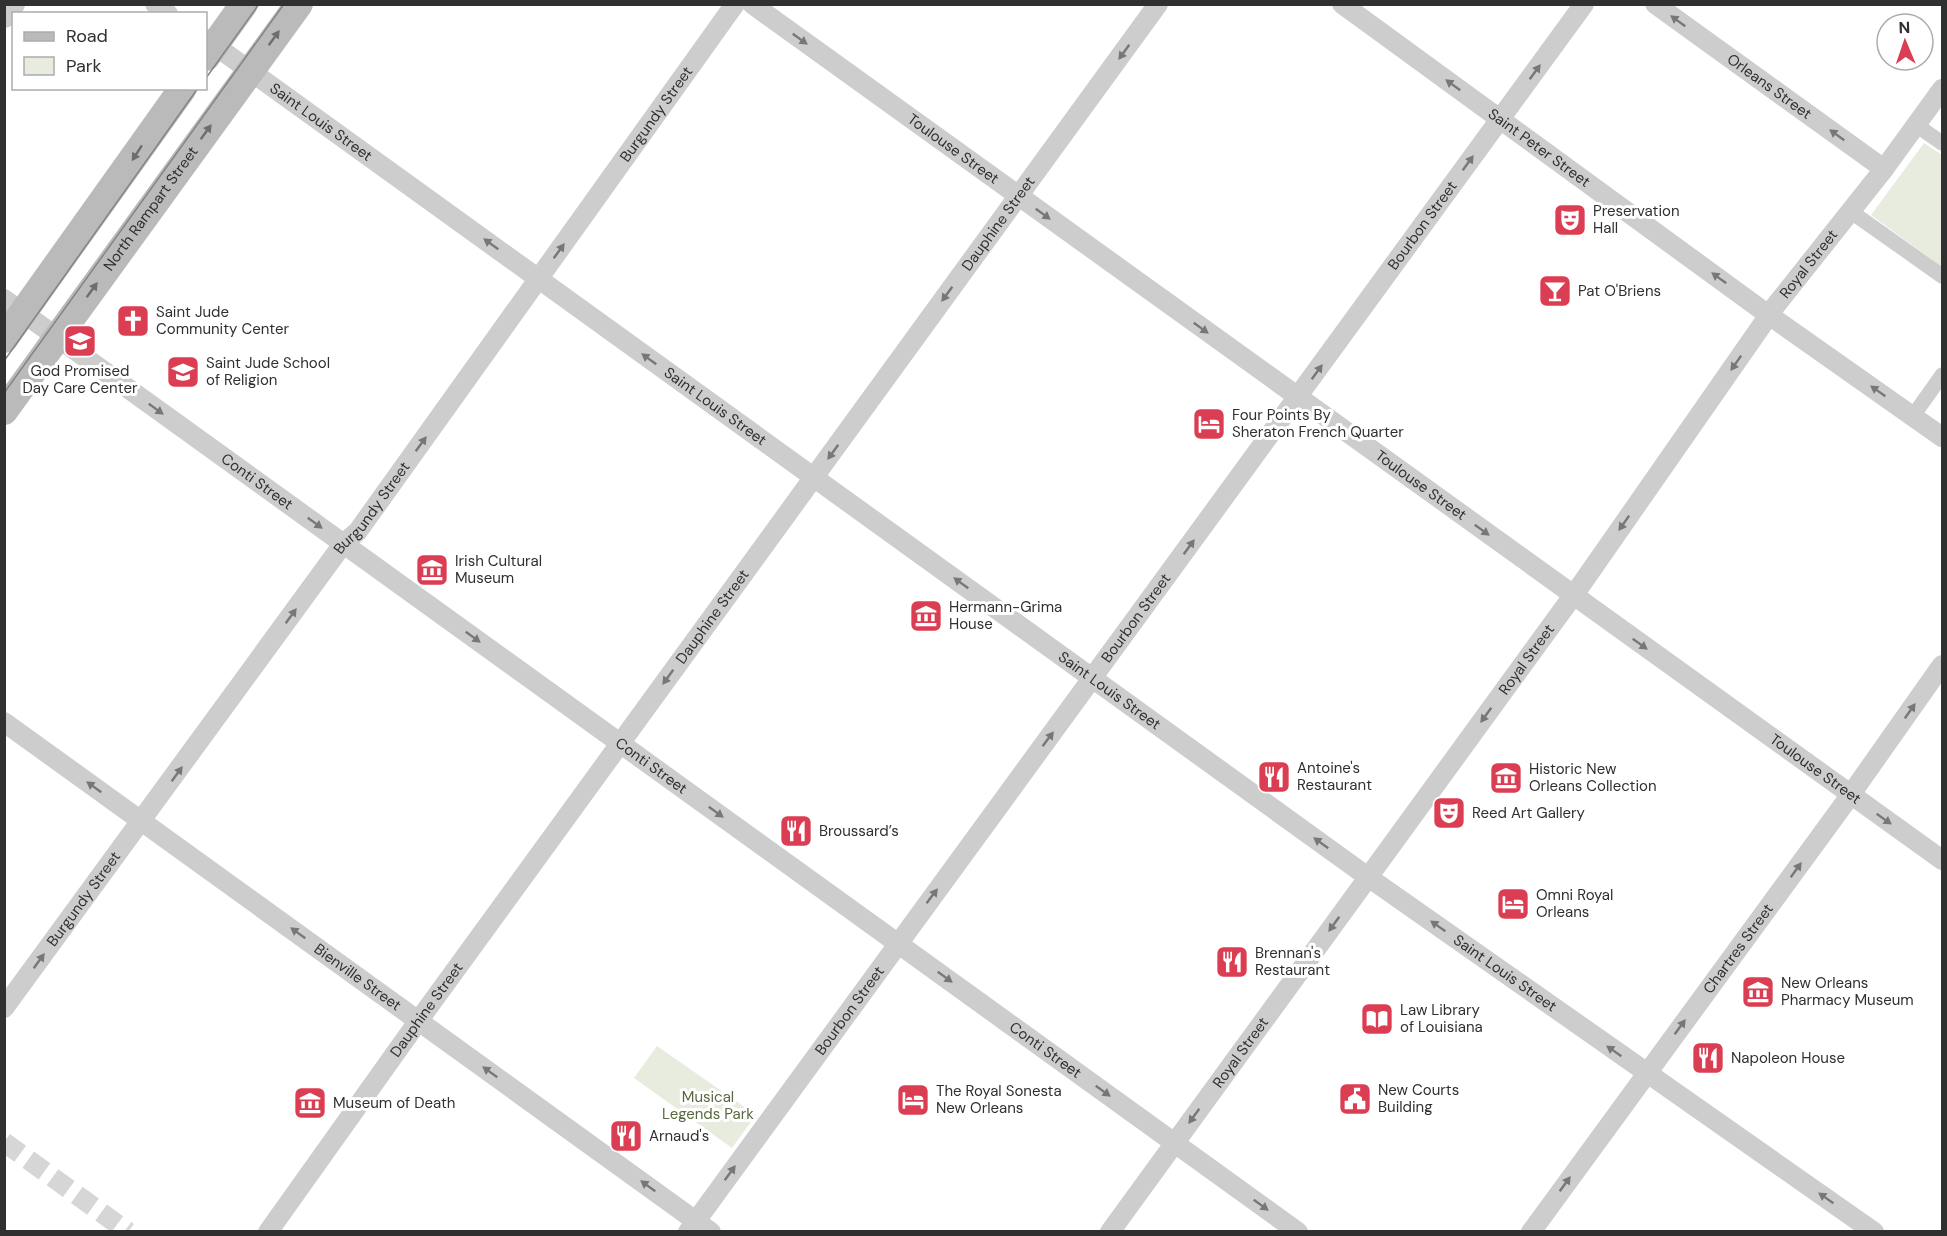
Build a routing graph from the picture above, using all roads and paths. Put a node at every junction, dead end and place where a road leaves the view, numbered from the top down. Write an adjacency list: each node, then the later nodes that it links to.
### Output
1 (13, 4): 10 (street)
2 (244, 4): 11 (main road)
3 (298, 4): 12 (main road, North Rampart Street, one-way to 3)
4 (735, 4): 22 (street, Burgundy Street, one-way to 4)
5 (752, 4): 19 (street, Toulouse Street, one-way to 19)
6 (1158, 4): 19 (street, Dauphine Street, one-way to 19)
7 (1342, 4): 15 (street, Saint Peter Street, one-way to 7)
8 (1584, 4): 15 (street, Bourbon Street, one-way to 8)
9 (1655, 4): 18 (street, Orleans Street, one-way to 9)
10 (4, 16)
11 (208, 47): 12 (street, Saint Louis Street)
12 (250, 71): 22 (street, Saint Louis Street, one-way to 12); 25 (main road, North Rampart Street, one-way to 12)
13 (1942, 89): 16 (street, Royal Street)
14 (181, 90): 23 (main road, one-way to 23)
15 (1501, 119): 24 (street, Saint Peter Street, one-way to 15); 28 (street, Bourbon Street, one-way to 15)
16 (1916, 125): 17 (street); 18 (street, Royal Street)
17 (1942, 143)
18 (1884, 169): 20 (street, Royal Street)
19 (1019, 196): 28 (street, Toulouse Street, one-way to 28); 32 (street, Dauphine Street, one-way to 32)
20 (1850, 211): 21 (street); 24 (street, Royal Street)
21 (1942, 276)
22 (538, 279): 32 (street, Saint Louis Street, one-way to 22); 33 (street, Burgundy Street, one-way to 22)
23 (14, 306): 25 (street, Conti Street); 26 (main road)
24 (1770, 315): 30 (street, Saint Peter Street, one-way to 24); 34 (street, Royal Street, one-way to 34)
25 (58, 338): 29 (main road, North Rampart Street); 33 (street, Conti Street, one-way to 33)
26 (4, 339)
27 (1942, 375): 30 (street)
28 (1298, 398): 34 (street, Toulouse Street, one-way to 34); 36 (street, Bourbon Street, one-way to 28)
29 (4, 411)
30 (1913, 416): 31 (street, Saint Peter Street)
31 (1942, 437)
32 (814, 477): 36 (street, Saint Louis Street, one-way to 32); 38 (street, Dauphine Street, one-way to 38)
33 (344, 544): 38 (street, Conti Street, one-way to 38); 40 (street, Burgundy Street, one-way to 33)
34 (1573, 596): 39 (street, Toulouse Street, one-way to 39); 42 (street, Royal Street, one-way to 42)
35 (1942, 665): 39 (street, Chartres Street, one-way to 35)
36 (1093, 679): 42 (street, Saint Louis Street, one-way to 36); 43 (street, Bourbon Street, one-way to 36)
37 (4, 722): 40 (street, Bienville Street, one-way to 37)
38 (621, 743): 43 (street, Conti Street, one-way to 43); 45 (street, Dauphine Street)
39 (1850, 795): 41 (street, Toulouse Street, one-way to 41); 46 (street, Chartres Street, one-way to 39)
40 (142, 821): 44 (street, Burgundy Street, one-way to 40); 45 (street, Bienville Street, one-way to 40)
41 (1942, 860)
42 (1368, 877): 46 (street, Saint Louis Street, one-way to 42); 47 (street, Royal Street, one-way to 47)
43 (897, 943): 47 (street, Conti Street, one-way to 47); 48 (street, Bourbon Street, one-way to 43)
44 (4, 1008)
45 (419, 1020): 48 (street, Bienville Street, one-way to 45); 49 (street, Dauphine Street)
46 (1647, 1072): 52 (street, Chartres Street, one-way to 46); 53 (street, Saint Louis Street, one-way to 46)
47 (1175, 1143): 50 (street, Royal Street); 51 (street, Conti Street, one-way to 51)
48 (698, 1228)
49 (268, 1232)
50 (1110, 1232)
51 (1298, 1232)
52 (1531, 1232)
53 (1874, 1232)

